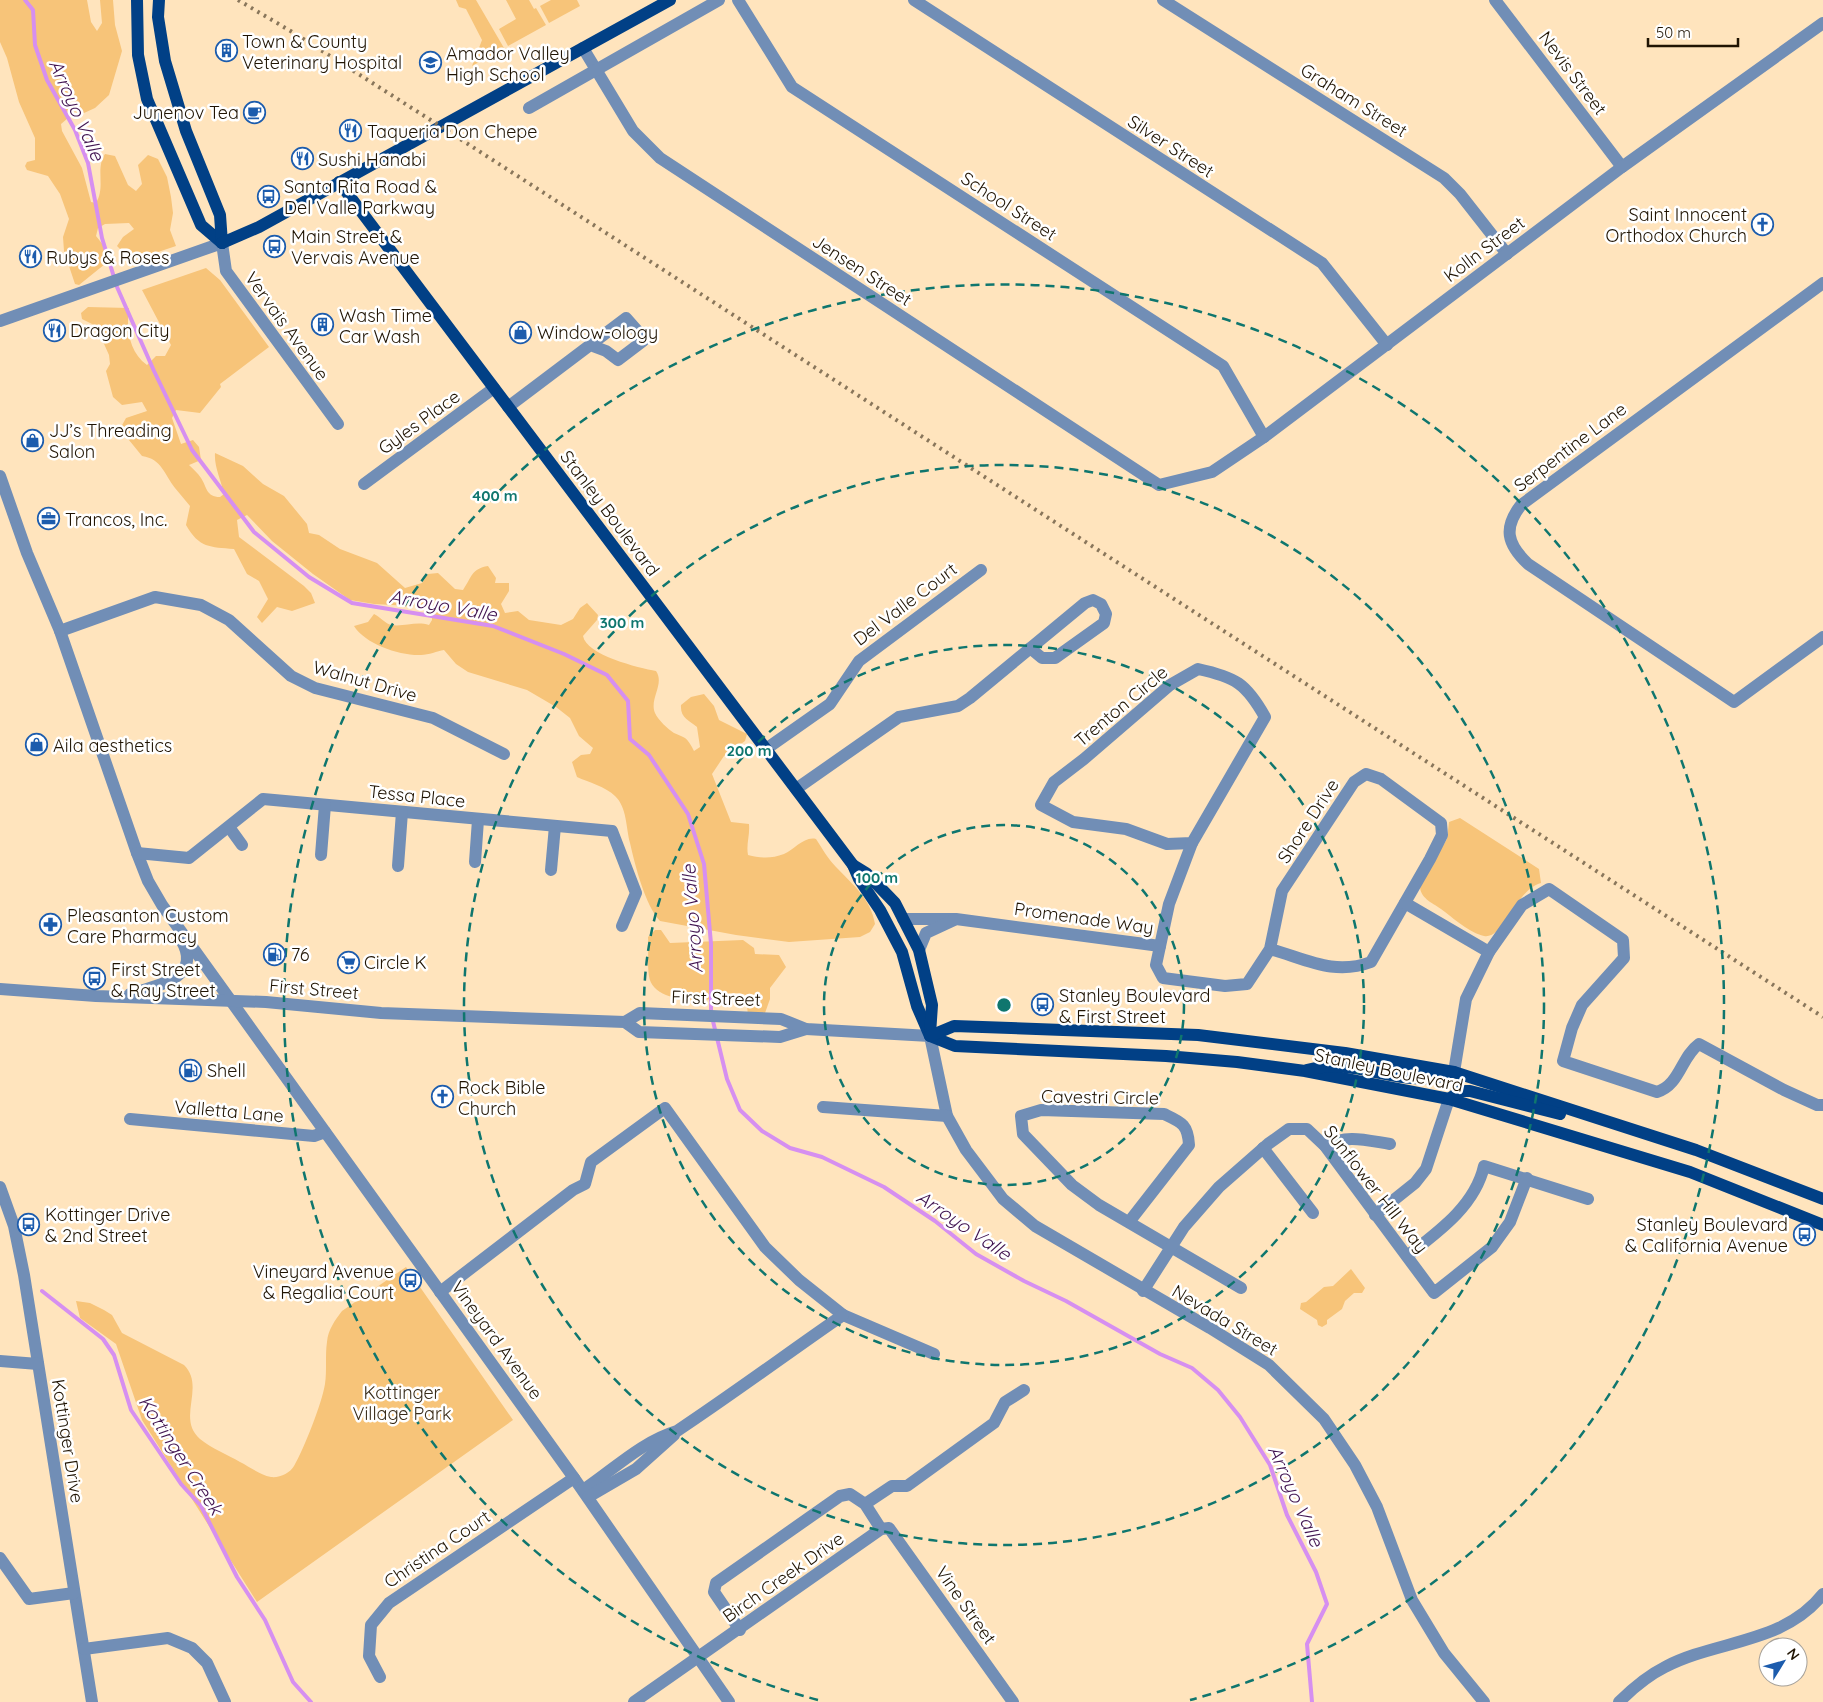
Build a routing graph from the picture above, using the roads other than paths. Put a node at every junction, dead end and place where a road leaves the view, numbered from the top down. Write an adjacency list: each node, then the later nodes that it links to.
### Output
1 (137, 0): 15 (main road)
2 (159, 0): 15 (main road)
3 (670, 0): 10 (main road)
4 (719, 0): 11 (street)
5 (738, 0): 24 (street, School Street)
6 (914, 0): 20 (street, Silver Street)
7 (1163, 0): 16 (street, Graham Street)
8 (1495, 0): 13 (street, Nevis Street)
9 (1823, 23): 13 (street, Kolln Street)
10 (583, 48): 11 (street, Jensen Street); 14 (main road)
11 (596, 69): 12 (street); 27 (street, Jensen Street)
12 (529, 108)
13 (1622, 167): 16 (street, Kolln Street)
14 (339, 182): 15 (main road); 21 (main road, Stanley Boulevard)
15 (222, 243): 18 (street); 23 (street, Vervais Avenue)
16 (1507, 254): 20 (street, Kolln Street)
17 (1823, 283): 30 (street, Serpentine Lane)
18 (0, 321)
19 (590, 345): 22 (street)
20 (1387, 345): 24 (street, Kolln Street)
21 (494, 388): 22 (main road, Stanley Boulevard); 26 (street, Gyles Place)
22 (508, 407): 32 (main road, Stanley Boulevard)
23 (338, 424)
24 (1264, 437): 27 (street, Kolln Street)
25 (0, 476): 29 (street)
26 (364, 484)
27 (1159, 484)
28 (981, 570): 32 (street, Del Valle Court)
29 (60, 631): 33 (street, Walnut Drive); 42 (street)
30 (1823, 637)
31 (1030, 648): 31 (street); 34 (street)
32 (766, 748): 34 (main road, Stanley Boulevard)
33 (504, 754)
34 (796, 790): 45 (main road, Stanley Boulevard)
35 (325, 805): 36 (street, Tessa Place); 39 (street, Tessa Place); 43 (street)
36 (402, 812): 37 (street, Tessa Place); 46 (street)
37 (478, 820): 38 (street, Tessa Place); 44 (street)
38 (555, 826): 47 (street); 52 (street, Tessa Place)
39 (229, 827): 41 (street); 42 (street, Tessa Place)
40 (1192, 843): 40 (street, Trenton Circle); 53 (street, Trenton Circle)
41 (242, 845)
42 (137, 853): 49 (street)
43 (321, 855)
44 (475, 862)
45 (853, 865): 51 (main road, Stanley Boulevard); 62 (main road, Stanley Boulevard)
46 (398, 866)
47 (551, 870)
48 (1405, 903): 54 (street); 54 (street, Shore Drive); 56 (street)
49 (165, 910): 58 (street); 59 (street, Vineyard Avenue)
50 (956, 918): 51 (street, Promenade Way); 53 (street, Promenade Way); 55 (street)
51 (903, 919): 55 (main road, Stanley Boulevard)
52 (622, 926)
53 (1160, 946): 54 (street, Promenade Way)
54 (1270, 949)
55 (919, 950): 62 (main road, Stanley Boulevard)
56 (1489, 952): 64 (street); 66 (street)
57 (0, 989): 58 (street, First Street)
58 (122, 997): 59 (street, First Street)
59 (233, 1002): 60 (street, First Street); 71 (street, Vineyard Avenue)
60 (625, 1022): 61 (street, First Street); 61 (street, First Street)
61 (806, 1029): 62 (street, First Street)
62 (930, 1036): 63 (main road, Stanley Boulevard); 64 (main road, Stanley Boulevard); 68 (street, Nevada Street)
63 (1305, 1071): 64 (main road); 65 (main road, Stanley Boulevard)
64 (1454, 1072): 69 (main road, Stanley Boulevard)
65 (1449, 1099): 69 (main road); 76 (main road, Stanley Boulevard); 82 (street)
66 (1823, 1105)
67 (823, 1107): 68 (street)
68 (947, 1116): 88 (street, Nevada Street)
69 (1595, 1117): 75 (main road, Stanley Boulevard)
70 (130, 1119): 71 (street, Valletta Lane)
71 (325, 1132): 89 (street, Vineyard Avenue)
72 (1390, 1144): 73 (street)
73 (1325, 1146): 74 (street, Sunflower Hill Way); 82 (street, Sunflower Hill Way)
74 (1263, 1148): 81 (street); 85 (street, Sunflower Hill Way)
75 (1696, 1150): 76 (main road); 80 (main road, Stanley Boulevard)
76 (1690, 1172): 84 (main road, Stanley Boulevard)
77 (1527, 1178): 79 (street); 86 (street); 86 (street, Sunflower Hill Way)
78 (0, 1187): 93 (street, Kottinger Drive)
79 (1588, 1198)
80 (1823, 1199)
81 (1313, 1213)
82 (1375, 1215): 86 (street, Sunflower Hill Way)
83 (1129, 1222): 83 (street, Cavestri Circle); 85 (street, Cavestri Circle)
84 (1823, 1225)
85 (1171, 1247): 87 (street, Cavestri Circle); 88 (street, Sunflower Hill Way)
86 (1407, 1256)
87 (1241, 1288)
88 (1143, 1290): 111 (street, Nevada Street)
89 (440, 1292): 90 (street); 95 (street, Vineyard Avenue)
90 (843, 1315): 91 (street); 96 (street)
91 (934, 1354)
92 (0, 1361): 93 (street)
93 (38, 1364): 100 (street, Kottinger Drive)
94 (1024, 1390): 97 (street)
95 (574, 1478): 96 (street, Vineyard Avenue); 105 (street, Christina Court)
96 (585, 1494): 104 (street, Vineyard Avenue)
97 (865, 1504): 98 (street, Vine Street); 102 (street)
98 (885, 1529): 102 (street, Birch Creek Drive); 110 (street, Vine Street)
99 (0, 1558): 100 (street)
100 (74, 1593): 103 (street, Kottinger Drive)
101 (1823, 1594): 112 (street)
102 (740, 1630): 104 (street, Birch Creek Drive)
103 (84, 1649): 106 (street, Kottinger Drive); 107 (street)
104 (697, 1658): 108 (street, Birch Creek Drive); 109 (street, Vineyard Avenue)
105 (380, 1677)
106 (92, 1702)
107 (225, 1702)
108 (634, 1702)
109 (729, 1702)
110 (1013, 1702)
111 (1484, 1702)
112 (1619, 1702)

